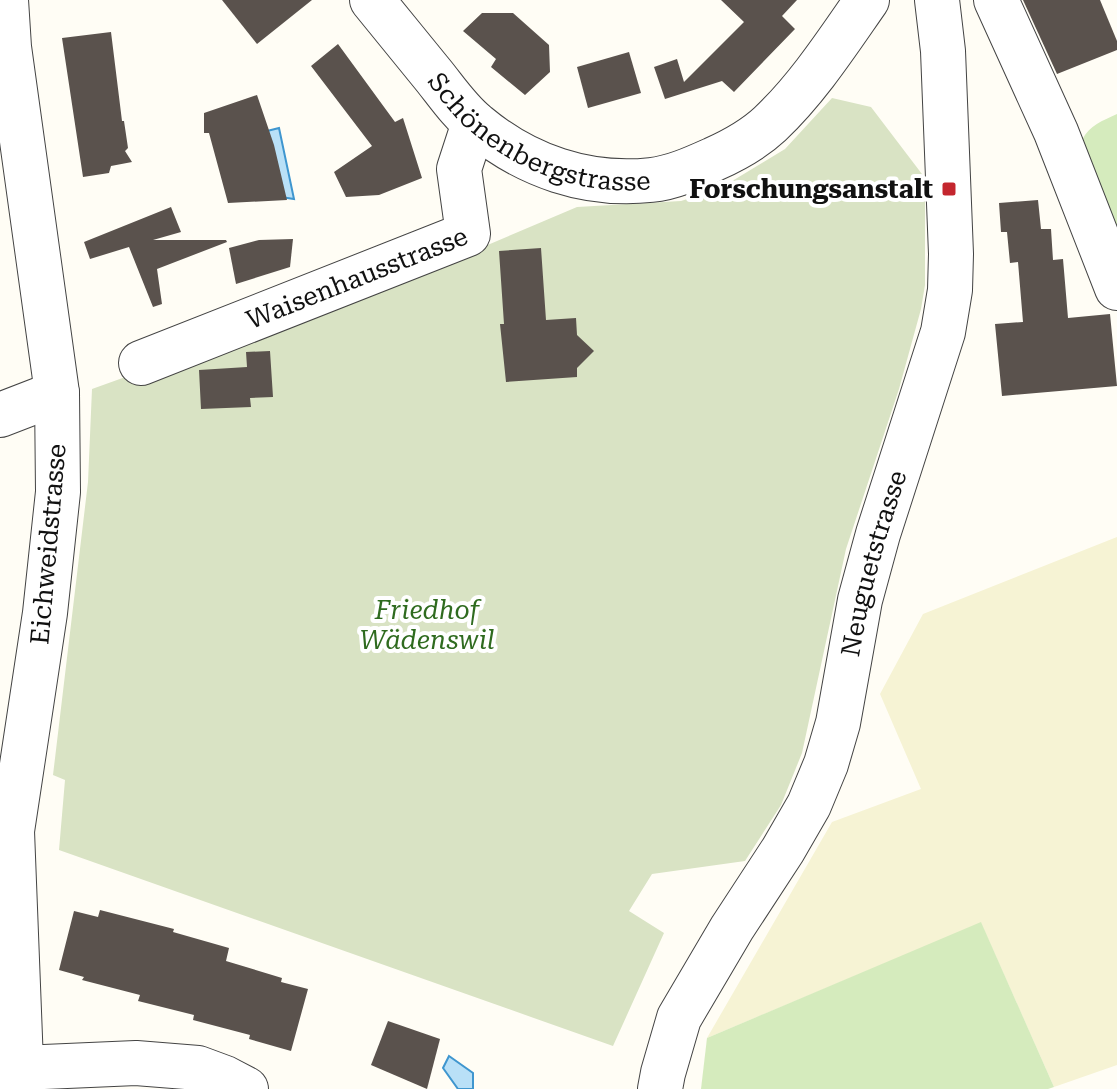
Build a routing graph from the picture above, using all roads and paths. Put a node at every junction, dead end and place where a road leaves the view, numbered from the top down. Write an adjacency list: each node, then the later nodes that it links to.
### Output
1 (6, 0): 9 (street, Eichweidstrasse)
2 (372, 0): 6 (street, Schönenbergstrasse)
3 (867, 0): 6 (street, Schönenbergstrasse)
4 (937, 0): 14 (street, Neuguetstrasse)
5 (996, 0): 7 (street)
6 (474, 123): 8 (street, Waisenhausstrasse)
7 (1117, 288)
8 (141, 363)
9 (57, 393): 10 (street); 11 (street, Eichweidstrasse)
10 (0, 415)
11 (6, 831): 12 (street, Eichweidstrasse)
12 (22, 1079): 13 (street)
13 (246, 1089)
14 (660, 1089)

